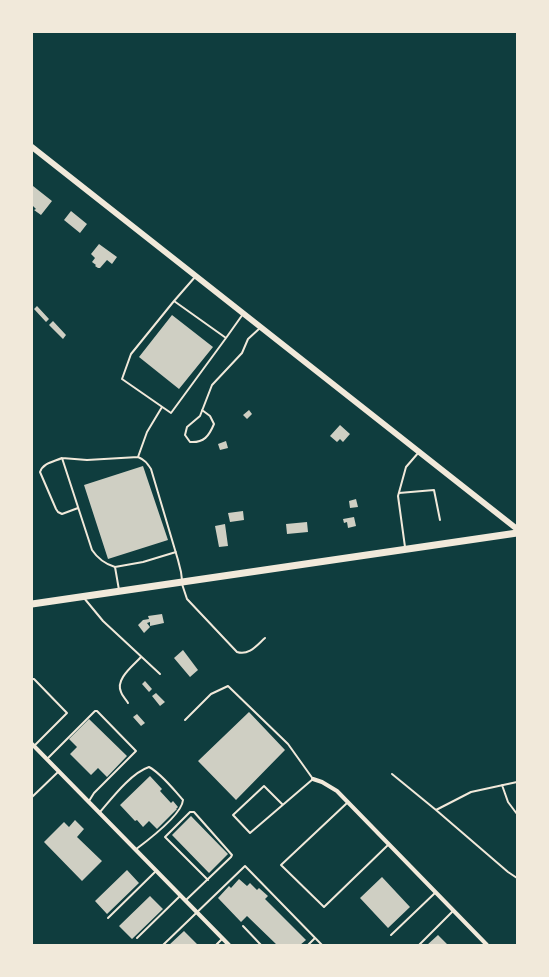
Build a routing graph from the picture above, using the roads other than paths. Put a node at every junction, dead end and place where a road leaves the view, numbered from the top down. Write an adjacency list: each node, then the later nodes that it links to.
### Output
1 (32, 147): 2 (main road)
2 (196, 276): 3 (lane); 4 (main road)
3 (174, 301): 6 (lane); 7 (lane)
4 (243, 314): 5 (main road); 6 (lane)
5 (261, 327): 8 (lane); 9 (main road)
6 (226, 338): 7 (lane)
7 (162, 407): 11 (lane)
8 (202, 410): 8 (lane)
9 (419, 451): 12 (lane); 15 (main road)
10 (62, 458): 11 (lane); 13 (lane); 13 (lane)
11 (138, 458): 18 (lane)
12 (399, 493): 14 (lane); 17 (lane)
13 (78, 508): 19 (lane)
14 (440, 520)
15 (517, 529)
16 (517, 533): 17 (main road)
17 (405, 549): 20 (main road)
18 (176, 552): 19 (lane); 20 (lane)
19 (115, 567): 21 (lane)
20 (182, 582): 21 (main road); 24 (lane)
21 (119, 591): 22 (main road)
22 (84, 597): 23 (main road); 25 (lane)
23 (32, 604)
24 (265, 638)
25 (141, 657): 26 (lane); 28 (lane)
26 (160, 674)
27 (32, 679): 30 (lane)
28 (128, 703)
29 (185, 720): 34 (lane)
30 (33, 745): 31 (street)
31 (47, 759): 32 (street); 38 (lane)
32 (59, 771): 37 (lane); 38 (street)
33 (392, 774): 41 (lane)
34 (313, 779): 39 (street); 40 (lane)
35 (517, 782): 36 (lane)
36 (502, 785): 41 (lane); 43 (lane)
37 (32, 797)
38 (88, 802): 42 (street)
39 (348, 802): 44 (street); 44 (lane)
40 (282, 804): 40 (lane)
41 (436, 810): 47 (lane)
42 (99, 813): 45 (street); 45 (lane)
43 (517, 814)
44 (389, 844): 49 (street)
45 (135, 850): 46 (street)
46 (156, 871): 50 (street); 54 (lane)
47 (517, 878)
48 (208, 880): 48 (lane); 51 (lane)
49 (436, 892): 52 (street); 56 (lane)
50 (180, 896): 51 (street); 57 (lane)
51 (185, 901): 53 (street)
52 (454, 910): 60 (street); 67 (lane)
53 (197, 913): 58 (street); 59 (lane); 61 (lane)
54 (108, 918)
55 (243, 926): 64 (lane)
56 (391, 935)
57 (137, 938)
58 (223, 938): 62 (lane); 63 (street)
59 (315, 938): 65 (lane); 66 (lane)
60 (484, 944)
61 (163, 945)
62 (216, 945)
63 (229, 945)
64 (261, 945)
65 (308, 945)
66 (322, 945)
67 (419, 945)

